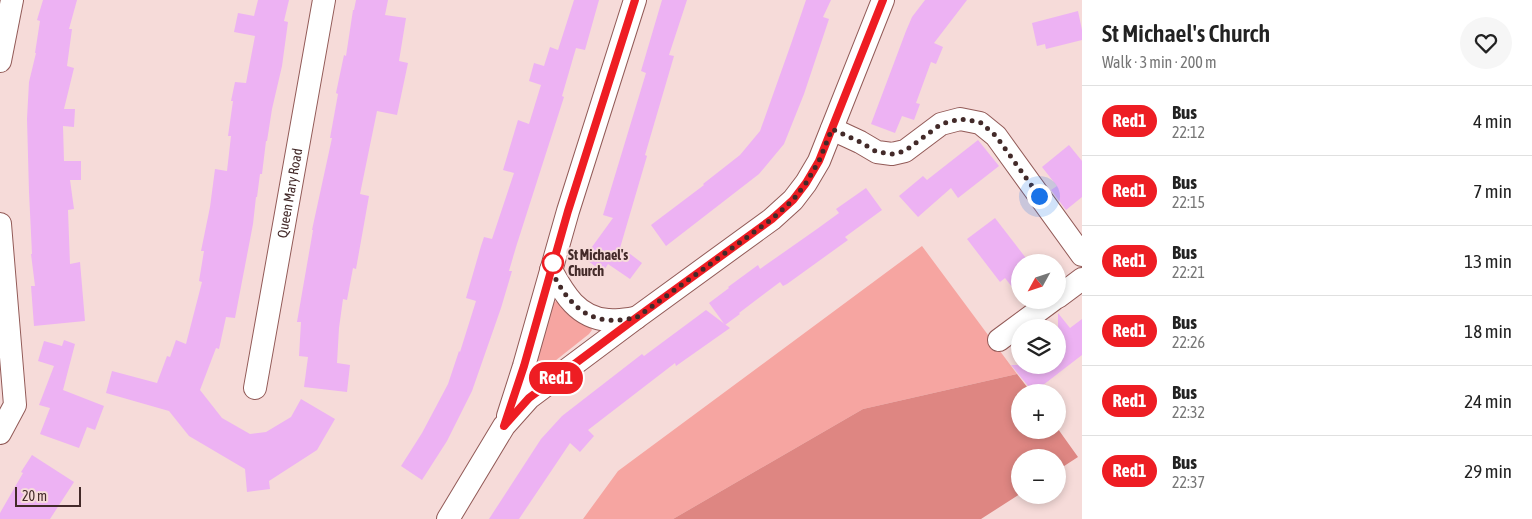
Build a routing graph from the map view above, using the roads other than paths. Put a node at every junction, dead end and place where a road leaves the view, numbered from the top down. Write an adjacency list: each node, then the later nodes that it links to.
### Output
1 (12, 0): 5 (street)
2 (324, 0): 15 (street, Queen Mary Road)
3 (635, 0): 9 (street)
4 (883, 0): 6 (street)
5 (0, 61)
6 (832, 129): 8 (street); 13 (street)
7 (0, 224): 17 (street)
8 (1082, 255)
9 (551, 270): 13 (street); 16 (street)
10 (1082, 279): 11 (street)
11 (1066, 291)
12 (1041, 309): 14 (street)
13 (636, 318): 16 (street)
14 (999, 340)
15 (255, 388)
16 (504, 426): 18 (street)
17 (0, 433)
18 (448, 519)

